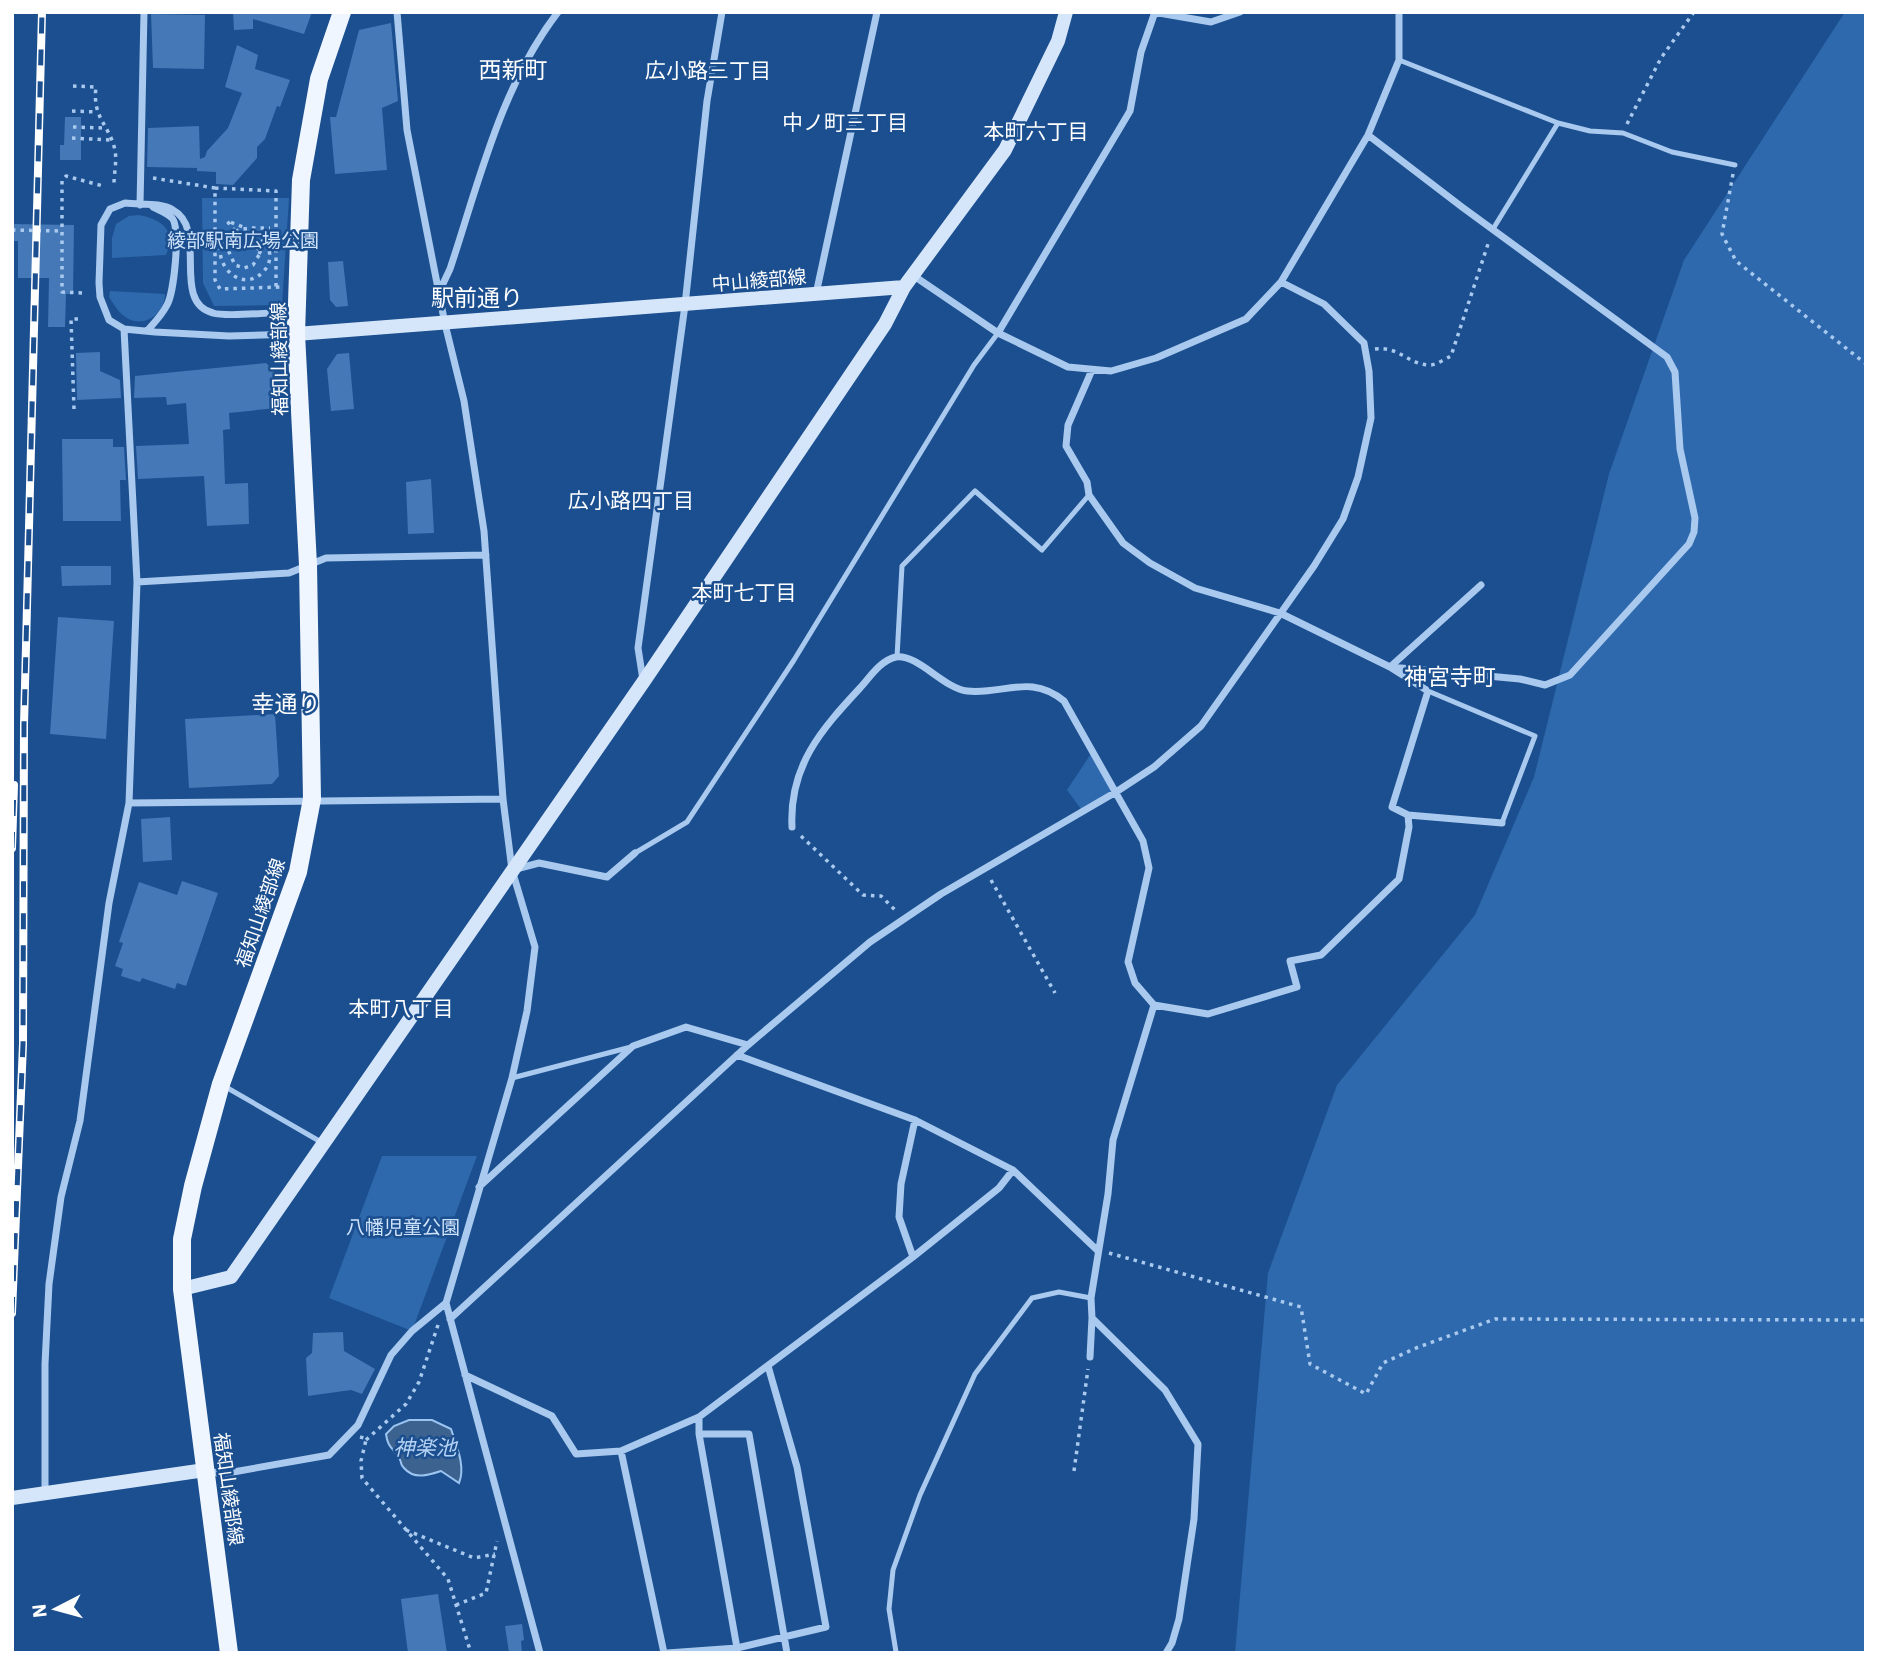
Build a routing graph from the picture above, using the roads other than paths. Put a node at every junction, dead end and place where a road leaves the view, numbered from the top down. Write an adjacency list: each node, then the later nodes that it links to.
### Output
1 (144, 12): 15 (street)
2 (342, 12): 26 (main road, 福知山綾部線)
3 (397, 12): 19 (street)
4 (558, 12): 19 (street)
5 (722, 12): 21 (street)
6 (877, 12): 20 (street)
7 (1066, 12): 17 (street)
8 (1154, 12): 9 (street); 25 (street)
9 (1240, 12)
10 (1399, 12): 11 (street)
11 (1399, 60): 12 (lane); 13 (street)
12 (1558, 123): 14 (lane); 16 (lane)
13 (1368, 135): 16 (street); 18 (street)
14 (1735, 165)
15 (145, 205): 23 (street); 24 (street); 26 (street)
16 (1493, 229): 35 (street)
17 (909, 281): 20 (street, 中山綾部線); 25 (street); 36 (street)
18 (1281, 282): 27 (street); 33 (street)
19 (439, 290): 22 (street)
20 (816, 295): 21 (street, 中山綾部線)
21 (685, 306): 22 (street, 中山綾部線); 36 (street)
22 (445, 324): 26 (street, 中山綾部線); 29 (street)
23 (124, 330): 24 (street); 31 (street)
24 (147, 331): 26 (street)
25 (998, 333): 27 (street); 45 (lane)
26 (296, 334): 30 (main road, 福知山綾部線)
27 (1092, 370): 28 (street)
28 (1089, 495): 33 (street); 34 (lane)
29 (486, 555): 30 (street); 40 (street)
30 (308, 565): 31 (street); 39 (main road, 福知山綾部線)
31 (137, 582): 41 (street)
32 (1481, 585): 35 (street)
33 (1280, 614): 35 (street); 38 (street)
34 (897, 657): 38 (street); 44 (street)
35 (1390, 667): 37 (street)
36 (643, 681): 46 (street)
37 (1428, 691): 42 (street); 43 (lane)
38 (1116, 792): 47 (street); 48 (street)
39 (312, 799): 40 (street); 41 (street); 52 (main road, 福知山綾部線)
40 (503, 799): 46 (street)
41 (129, 803): 71 (street)
42 (1408, 815): 43 (street); 47 (street)
43 (1502, 823)
44 (792, 827)
45 (635, 853): 46 (street)
46 (512, 870): 51 (street); 54 (street)
47 (1154, 1005): 57 (street)
48 (748, 1045): 49 (street); 50 (street)
49 (633, 1046): 51 (lane); 56 (street)
50 (737, 1055): 53 (street); 63 (street)
51 (512, 1078): 56 (street)
52 (221, 1084): 54 (lane); 59 (main road, 福知山綾部線)
53 (915, 1120): 55 (street); 58 (street)
54 (323, 1144): 59 (street)
55 (1013, 1170): 57 (street); 58 (street)
56 (479, 1187): 61 (street)
57 (1097, 1250): 60 (street)
58 (912, 1257): 65 (street)
59 (182, 1289): 70 (main road, 福知山綾部線)
60 (1091, 1298): 62 (street); 75 (lane)
61 (446, 1303): 63 (street); 70 (street)
62 (1093, 1318): 64 (street); 80 (street)
63 (450, 1319): 66 (street)
64 (1090, 1357)
65 (768, 1366): 67 (street); 73 (street)
66 (465, 1376): 69 (street); 77 (street)
67 (699, 1417): 68 (street); 69 (street)
68 (699, 1434): 73 (street); 74 (street)
69 (621, 1451): 78 (street)
70 (205, 1470): 71 (street); 76 (main road, 福知山綾部線)
71 (45, 1492): 72 (street)
72 (12, 1498)
73 (783, 1638): 74 (street); 79 (street)
74 (737, 1648): 78 (street)
75 (896, 1652)
76 (229, 1653)
77 (540, 1653)
78 (666, 1653)
79 (787, 1653)
80 (1166, 1653)

